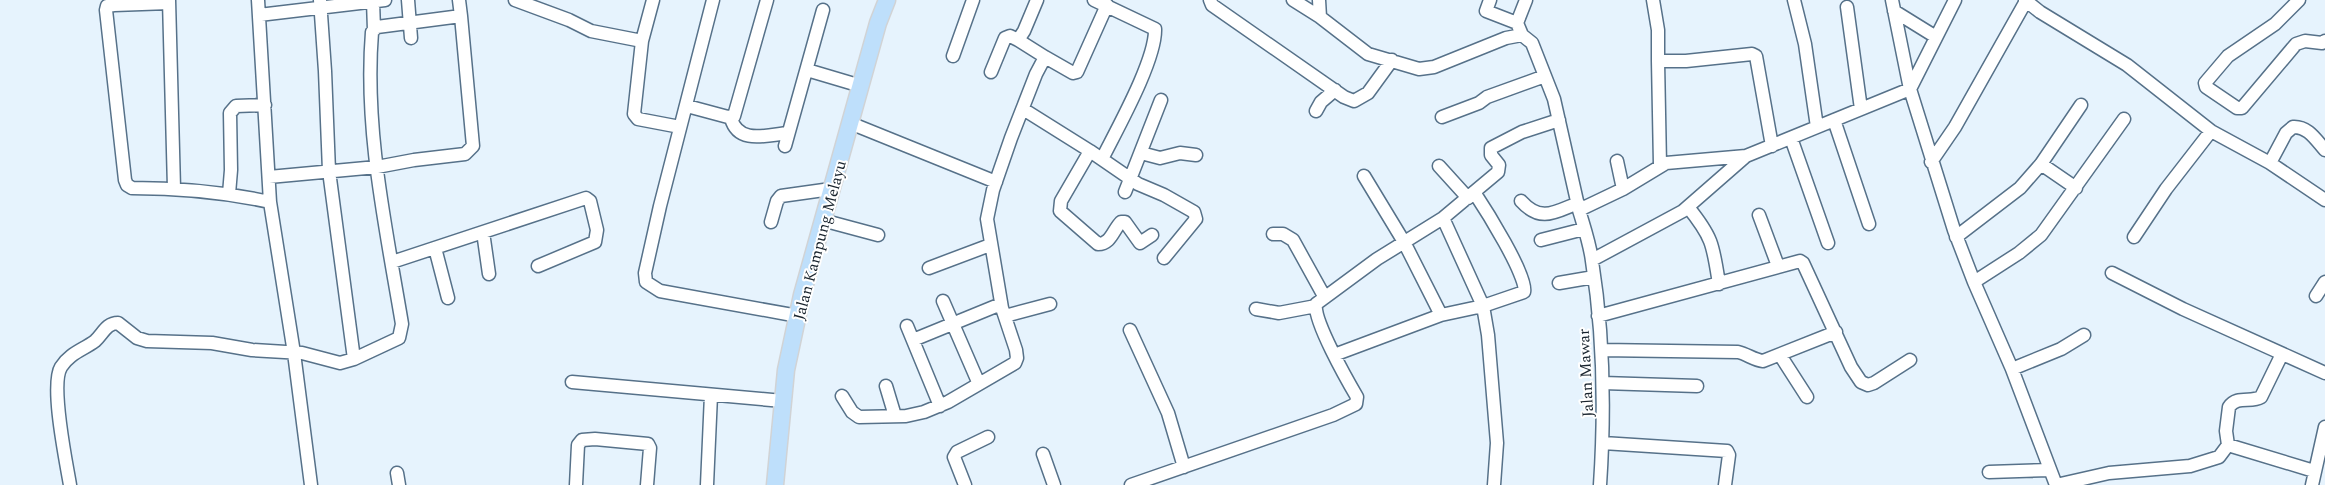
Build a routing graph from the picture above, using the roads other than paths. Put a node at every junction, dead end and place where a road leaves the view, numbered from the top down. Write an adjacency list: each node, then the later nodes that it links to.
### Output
1 (258, 0): 29 (street)
2 (408, 0): 33 (street)
3 (460, 0): 30 (street)
4 (516, 0): 39 (street)
5 (653, 0): 39 (street)
6 (713, 0): 54 (street)
7 (767, 0): 59 (street)
8 (887, 0): 48 (main road, Jalan Kampung Melayu)
9 (973, 0): 41 (street)
10 (1037, 0): 38 (street)
11 (1094, 0): 25 (street)
12 (1210, 0): 50 (street)
13 (1293, 0): 31 (street)
14 (1319, 0): 31 (street)
15 (1490, 0): 32 (street)
16 (1526, 0): 32 (street)
17 (1653, 0): 44 (street)
18 (1794, 0): 65 (street)
19 (1955, 0): 36 (street)
20 (2026, 0): 66 (street); 78 (street)
21 (2298, 0): 40 (street)
22 (169, 1): 89 (street); 89 (street)
23 (371, 1): 24 (street); 34 (street)
24 (320, 4): 29 (street); 84 (street)
25 (1107, 5): 42 (street); 76 (street)
26 (1893, 6): 36 (street); 49 (street)
27 (1847, 7): 56 (street)
28 (823, 10): 45 (street)
29 (259, 15): 52 (street)
30 (461, 16): 33 (street); 83 (street)
31 (1320, 17): 43 (street)
32 (1517, 23): 35 (street, Jalan Mawar)
33 (410, 24): 34 (street); 37 (street)
34 (374, 30): 83 (street)
35 (1522, 35): 43 (street); 47 (street, Jalan Mawar)
36 (1936, 37): 49 (street)
37 (411, 38)
38 (1018, 40): 42 (street); 46 (street)
39 (642, 41): 64 (street)
40 (2325, 41)
41 (953, 56)
42 (1045, 57): 55 (street)
43 (1392, 60): 50 (street)
44 (1658, 61): 70 (street); 81 (street)
45 (807, 70): 48 (street); 67 (street)
46 (991, 72)
47 (1545, 76): 58 (street); 61 (street, Jalan Mawar)
48 (861, 86): 63 (main road, Jalan Kampung Melayu)
49 (1910, 89): 56 (street); 78 (street)
50 (1335, 90): 57 (street)
51 (1161, 100): 73 (street)
52 (264, 105): 86 (street); 94 (street)
53 (2080, 105): 80 (street)
54 (686, 106): 59 (street); 64 (street)
55 (1023, 109): 72 (street); 88 (street)
56 (1862, 109): 62 (street)
57 (1316, 111)
58 (1442, 116)
59 (731, 118): 67 (street)
60 (2124, 119): 90 (street)
61 (1559, 120): 95 (street); 99 (street, Jalan Mawar)
62 (1834, 120): 65 (street); 105 (street)
63 (850, 123): 88 (street); 91 (main road, Jalan Kampung Melayu)
64 (680, 127): 141 (street)
65 (1817, 127): 68 (street)
66 (2211, 131): 79 (street); 112 (street)
67 (788, 133): 69 (street)
68 (1791, 138): 70 (street); 115 (street)
69 (785, 146)
70 (1772, 146): 75 (street)
71 (2325, 150): 79 (street)
72 (1090, 151): 76 (street); 110 (street)
73 (1141, 153): 74 (street); 87 (street)
74 (1196, 155)
75 (1746, 156): 81 (street); 100 (street)
76 (1102, 159): 87 (street)
77 (1617, 161): 92 (street)
78 (1932, 162): 111 (street)
79 (2270, 163): 96 (street)
80 (2041, 164): 90 (street); 111 (street)
81 (1660, 165): 92 (street)
82 (1438, 166): 95 (street)
83 (377, 167): 84 (street); 120 (street)
84 (329, 171): 86 (street); 154 (street)
85 (1364, 176): 114 (street)
86 (269, 177): 98 (street)
87 (1130, 179): 93 (street); 118 (street)
88 (996, 182): 116 (street)
89 (174, 188): 94 (street)
90 (2076, 188): 127 (street)
91 (831, 189): 103 (main road, Jalan Kampung Melayu); 104 (street)
92 (1623, 189): 99 (street)
93 (1125, 192)
94 (229, 194): 98 (street)
95 (1471, 195): 102 (street); 137 (street)
96 (2325, 200)
97 (1521, 201): 99 (street)
98 (270, 202): 150 (street)
99 (1579, 206): 106 (street, Jalan Mawar)
100 (1688, 206): 119 (street); 130 (street)
101 (1759, 215): 122 (street)
102 (1443, 218): 114 (street); 137 (street)
103 (822, 220): 109 (street); 141 (main road, Jalan Kampung Melayu)
104 (772, 222)
105 (1869, 224)
106 (1584, 229): 113 (street); 119 (street, Jalan Mawar)
107 (483, 232): 117 (street); 121 (street); 125 (street)
108 (1273, 234): 131 (street)
109 (878, 235)
110 (1152, 235)
111 (1956, 237): 127 (street)
112 (2134, 237)
113 (1540, 240)
114 (1404, 242): 131 (street); 140 (street)
115 (1828, 243)
116 (990, 245): 123 (street); 139 (street)
117 (435, 248): 120 (street); 133 (street)
118 (1164, 258)
119 (1592, 260): 126 (street, Jalan Mawar)
120 (392, 262): 154 (street)
121 (538, 266)
122 (1778, 266): 130 (street); 146 (street)
123 (929, 268)
124 (2112, 273): 151 (street)
125 (489, 274)
126 (1594, 277): 129 (street); 142 (street, Jalan Mawar)
127 (1974, 282): 156 (street)
128 (2325, 282): 132 (street)
129 (1559, 283)
130 (1719, 284): 142 (street)
131 (1324, 296): 136 (street)
132 (2316, 296)
133 (448, 298)
134 (943, 301): 143 (street)
135 (1050, 304): 139 (street)
136 (1316, 306): 138 (street); 152 (street)
137 (1483, 306): 140 (street); 187 (street)
138 (1256, 309)
139 (1003, 310): 143 (street); 160 (street)
140 (1441, 315): 152 (street)
141 (798, 316): 166 (main road, Jalan Kampung Melayu)
142 (1598, 316): 149 (street, Jalan Mawar)
143 (953, 324): 148 (street); 160 (street)
144 (907, 326): 148 (street)
145 (1130, 330): 174 (street)
146 (1836, 332): 153 (street); 155 (street)
147 (2084, 335): 156 (street)
148 (913, 340): 167 (street)
149 (1602, 350): 153 (street); 159 (street, Jalan Mawar)
150 (294, 353): 154 (street); 178 (street); 179 (street)
151 (2282, 354): 157 (street); 172 (street)
152 (1334, 355): 174 (street)
153 (1780, 355): 165 (street)
154 (354, 360)
155 (1910, 360)
156 (2012, 369): 175 (street)
157 (2325, 373)
158 (572, 382): 163 (street)
159 (1603, 382): 162 (street); 171 (street, Jalan Mawar)
160 (979, 384): 167 (street)
161 (886, 386): 168 (street)
162 (1698, 386)
163 (711, 395): 166 (street); 182 (street)
164 (842, 396): 168 (street)
165 (1807, 396)
166 (783, 401): 183 (main road, Jalan Kampung Melayu)
167 (940, 406): 168 (street)
168 (895, 416)
169 (2325, 426): 177 (street)
170 (988, 437): 184 (street)
171 (1603, 444): 188 (street, Jalan Mawar); 189 (street)
172 (2228, 445): 177 (street); 190 (street)
173 (1043, 454): 185 (street)
174 (1184, 467): 186 (street)
175 (2050, 470): 176 (street); 190 (street)
176 (1989, 472)
177 (2316, 477)
178 (70, 485)
179 (311, 485)
180 (576, 485): 181 (street)
181 (646, 485)
182 (706, 485)
183 (774, 485)
184 (965, 485)
185 (1054, 485)
186 (1131, 485)
187 (1494, 485)
188 (1600, 485)
189 (1725, 485)
190 (2056, 485)

